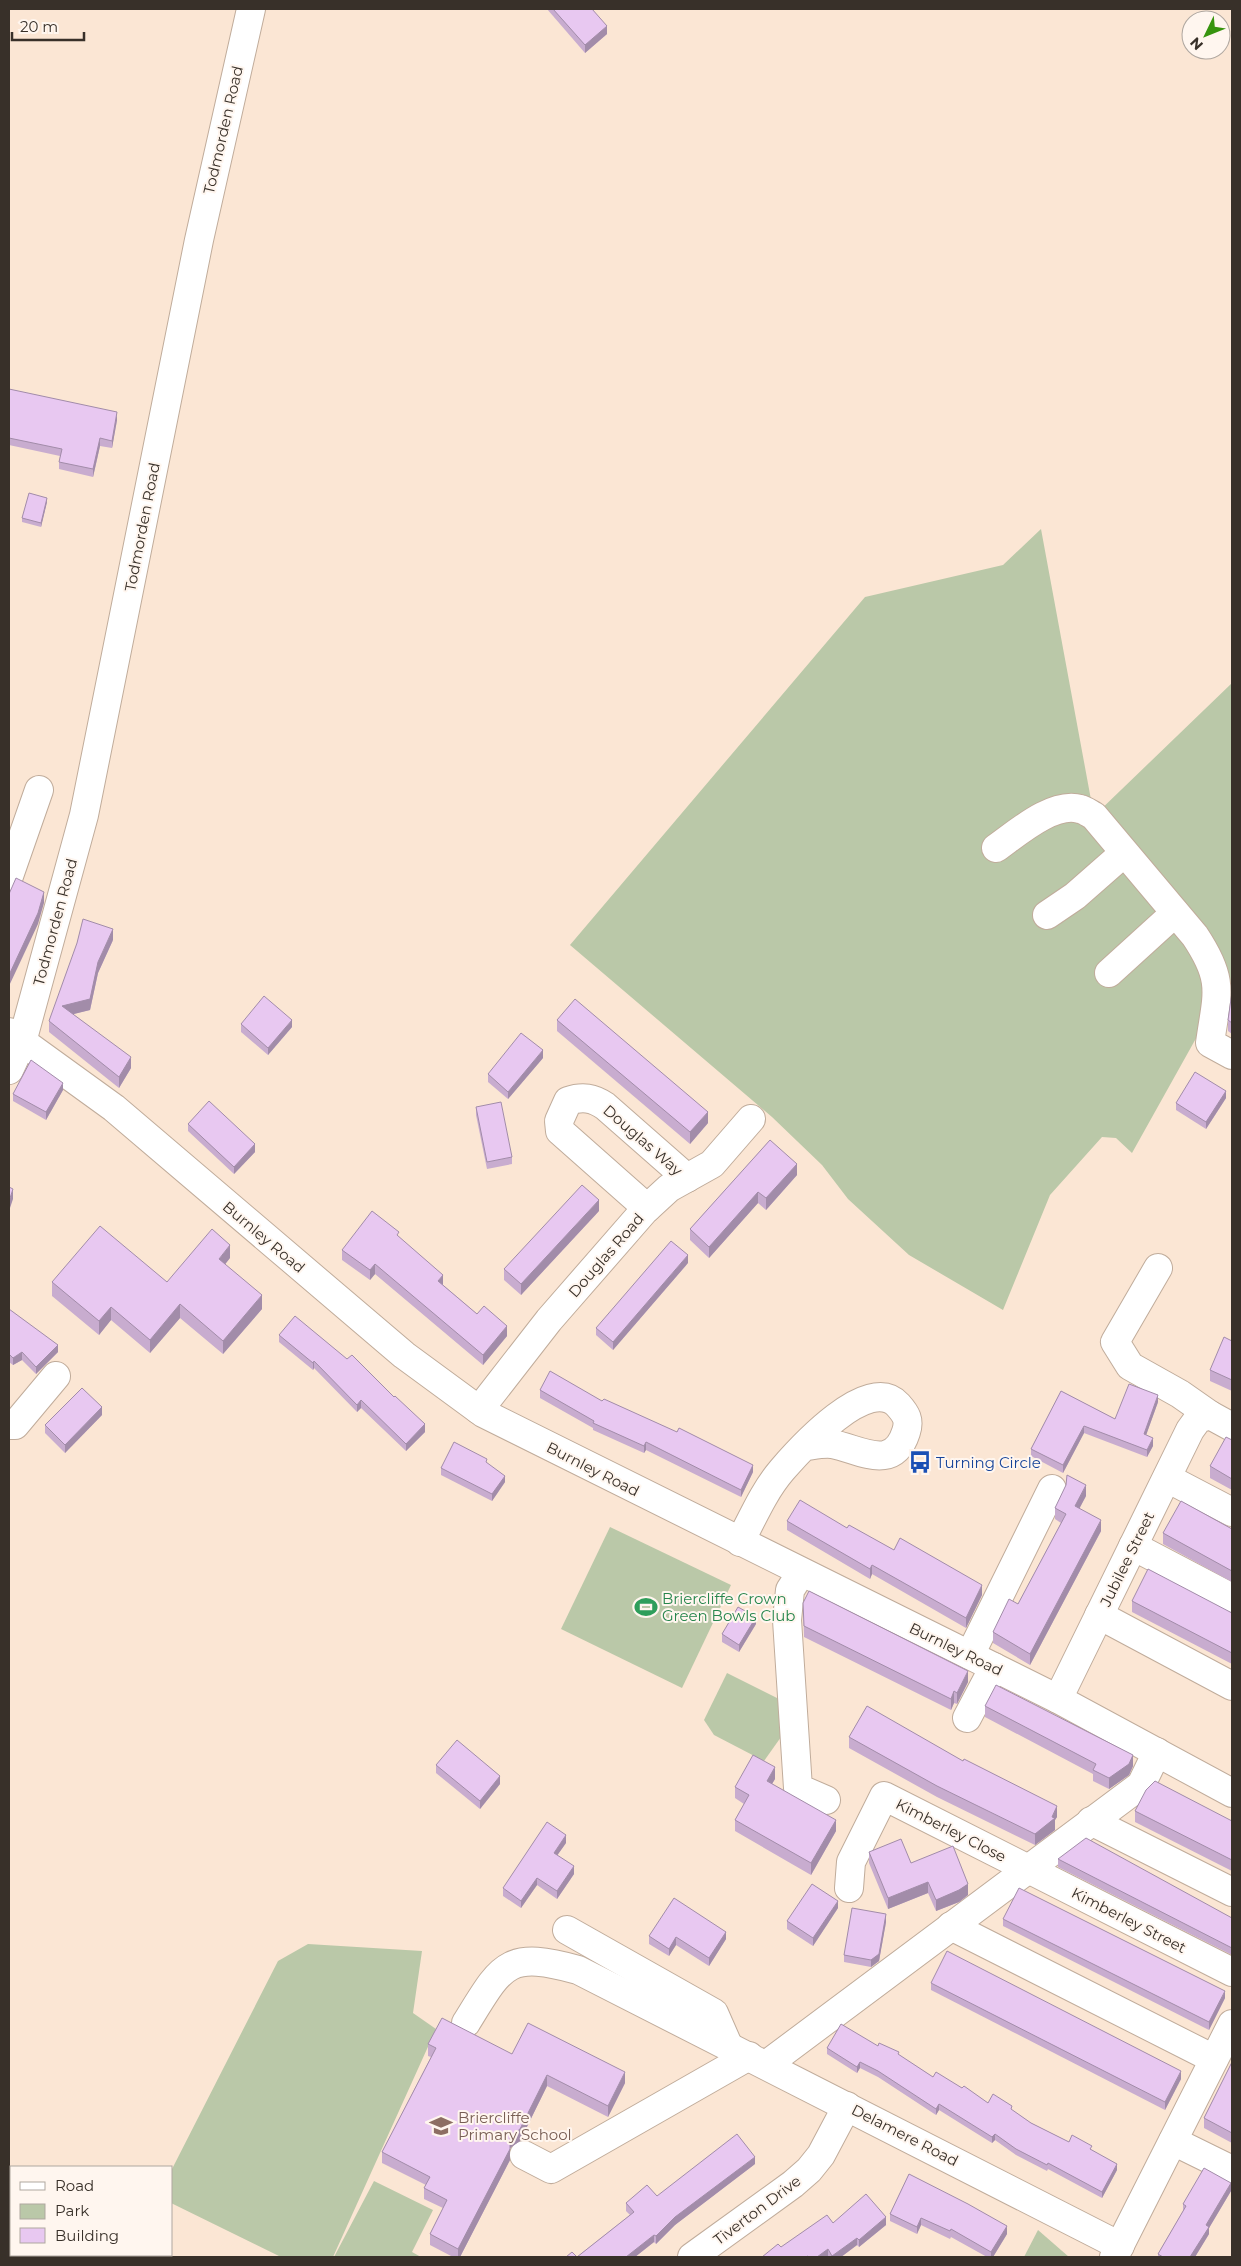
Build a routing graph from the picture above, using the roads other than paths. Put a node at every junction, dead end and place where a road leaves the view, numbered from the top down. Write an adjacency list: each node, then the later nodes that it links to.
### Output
1 (251, 9): 10 (street, Todmorden Road)
2 (38, 790): 5 (street)
3 (996, 848): 4 (street)
4 (1124, 854): 6 (street); 7 (street)
5 (9, 876)
6 (1175, 912): 8 (street); 9 (street)
7 (1047, 916)
8 (1109, 973)
9 (1225, 987): 11 (street)
10 (15, 1037): 12 (street, Todmorden Road); 18 (street, Burnley Road)
11 (1221, 1049)
12 (9, 1070)
13 (751, 1119): 14 (street, Douglas Road)
14 (687, 1178): 15 (street, Douglas Road); 15 (street, Douglas Way)
15 (647, 1208): 18 (street, Douglas Road)
16 (1158, 1268): 19 (street)
17 (56, 1376): 20 (street)
18 (479, 1410): 25 (street, Burnley Road)
19 (1213, 1420): 22 (street, Jubilee Street)
20 (9, 1425)
21 (806, 1446): 25 (street)
22 (1167, 1478): 24 (street); 26 (street, Jubilee Street)
23 (1052, 1489): 30 (street)
24 (1232, 1512)
25 (740, 1542): 27 (street, Burnley Road)
26 (1133, 1546): 28 (street); 29 (street, Jubilee Street)
27 (801, 1573): 30 (street, Burnley Road); 37 (street)
28 (1232, 1598)
29 (1099, 1615): 32 (street); 33 (street, Jubilee Street)
30 (970, 1655): 31 (street, Burnley Road)
31 (994, 1668): 33 (street, Burnley Road); 34 (street)
32 (1232, 1686)
33 (1058, 1699): 35 (street, Burnley Road)
34 (967, 1718)
35 (1157, 1752): 36 (street, Burnley Road); 38 (street)
36 (1232, 1792)
37 (826, 1800)
38 (1091, 1821): 39 (street); 41 (street)
39 (1027, 1868): 40 (street, Kimberley Close); 42 (street); 44 (street, Kimberley Street)
40 (849, 1888)
41 (1232, 1892)
42 (951, 1926): 47 (street); 48 (street)
43 (567, 1930): 47 (street)
44 (1232, 1972)
45 (466, 2023): 47 (street, Delamere Road)
46 (1232, 2024): 48 (street)
47 (748, 2055): 49 (street, Delamere Road); 51 (street)
48 (1214, 2059): 50 (street)
49 (847, 2106): 53 (street, Delamere Road); 54 (street, Tiverton Drive)
50 (1173, 2141): 52 (street); 53 (street)
51 (524, 2155)
52 (1232, 2170)
53 (1117, 2251)
54 (692, 2257)

